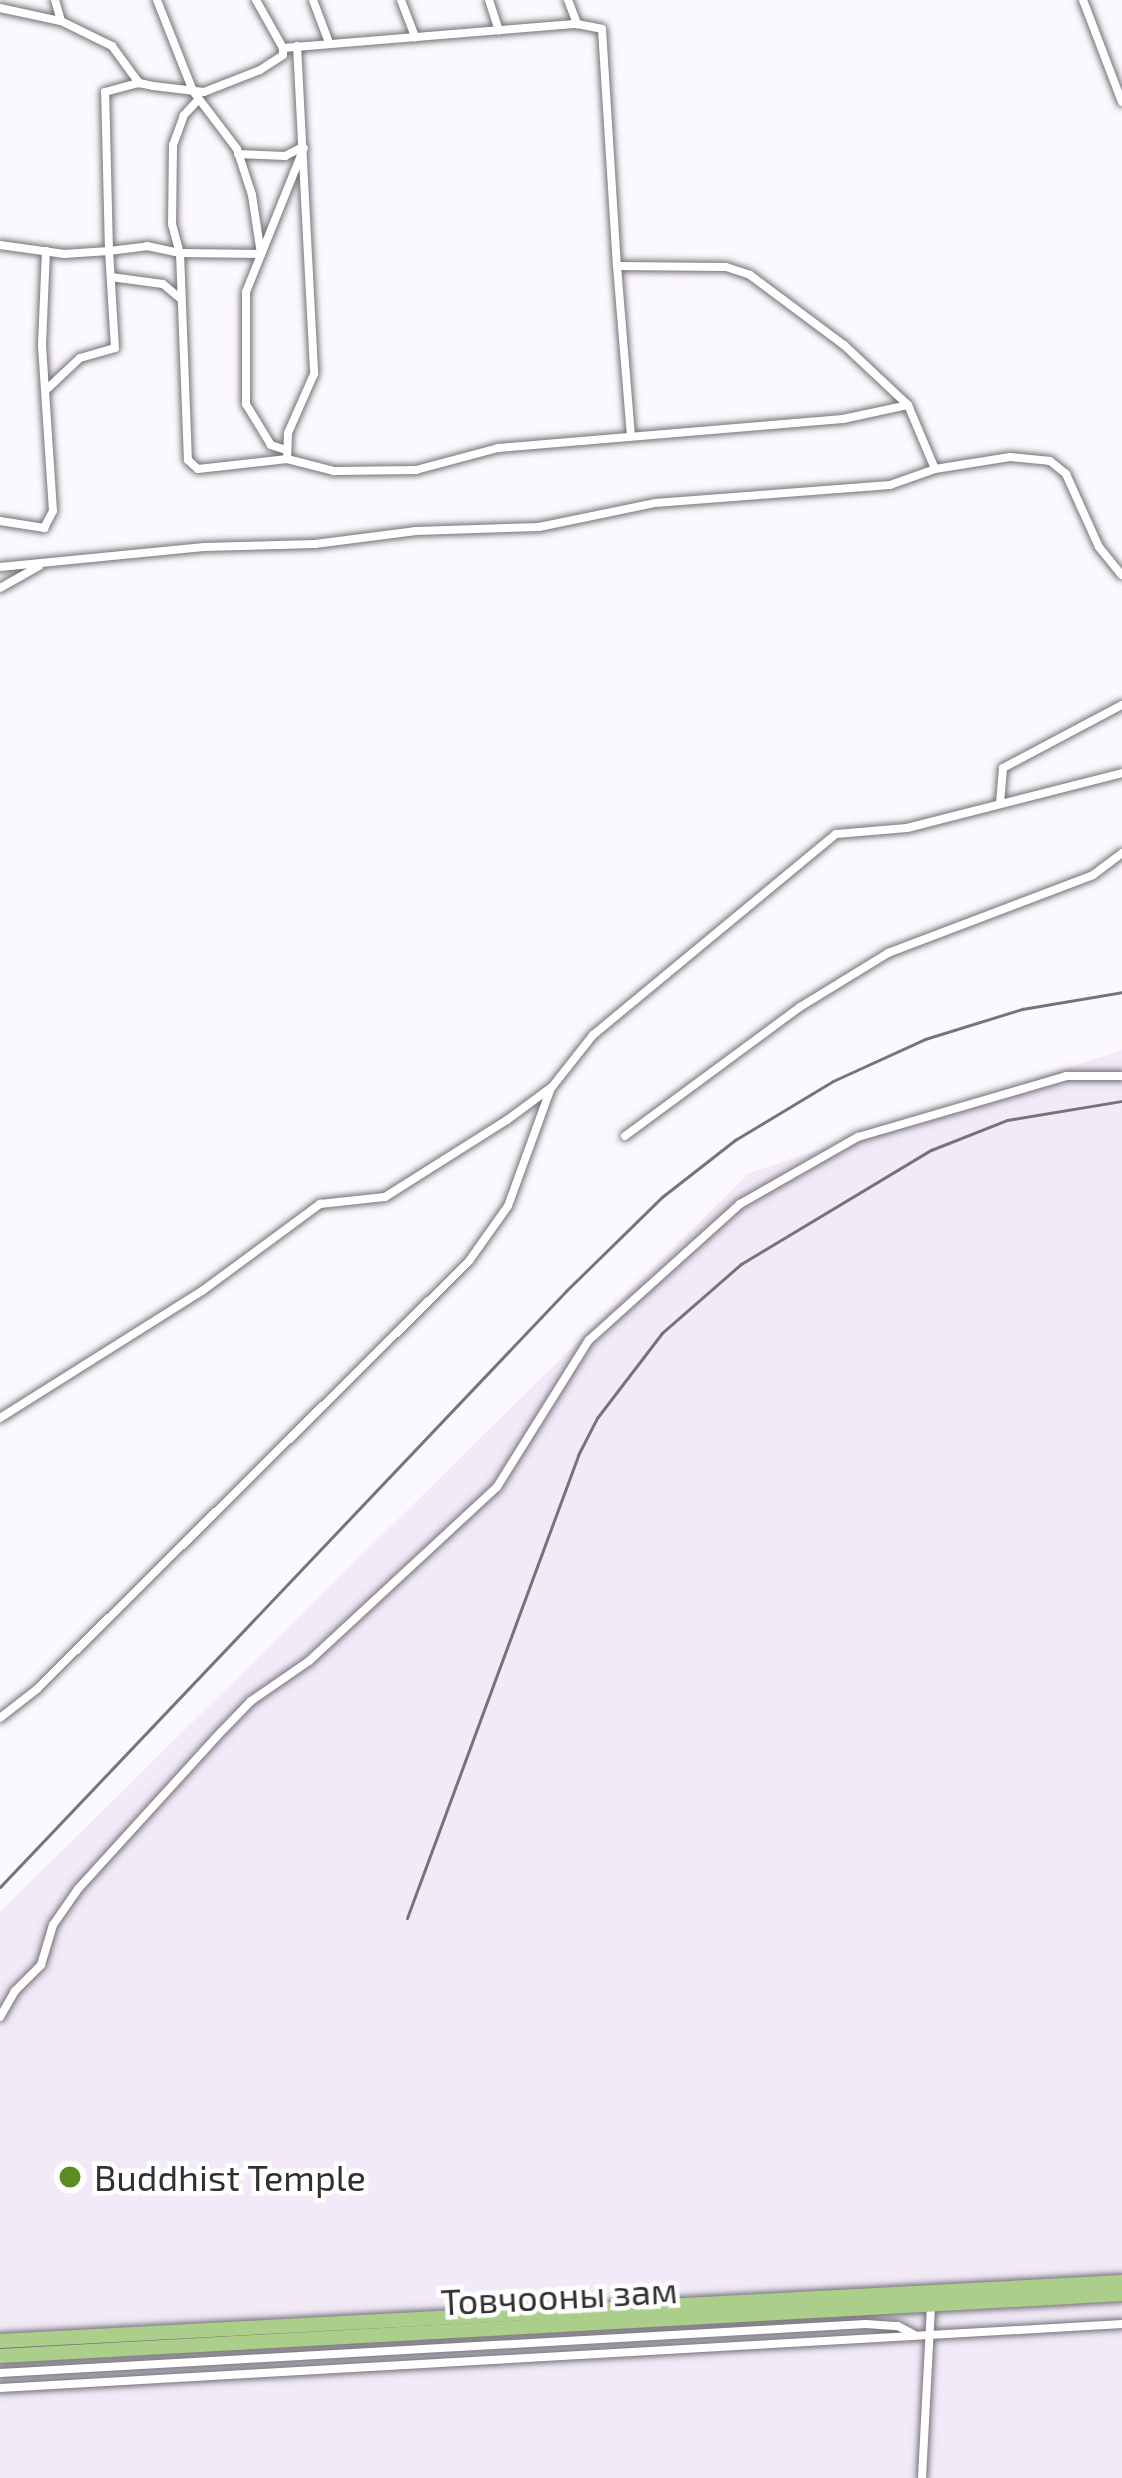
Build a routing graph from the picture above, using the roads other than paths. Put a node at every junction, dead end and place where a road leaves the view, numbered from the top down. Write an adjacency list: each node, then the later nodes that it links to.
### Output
1 (55, 0): 10 (street)
2 (158, 0): 18 (street)
3 (256, 0): 16 (street)
4 (313, 0): 14 (street)
5 (401, 0): 13 (street)
6 (489, 0): 12 (street)
7 (568, 0): 11 (street)
8 (1083, 0): 19 (street)
9 (0, 8): 10 (street)
10 (62, 21): 17 (street)
11 (577, 24): 12 (street); 27 (street)
12 (499, 30): 13 (street)
13 (415, 37): 14 (street)
14 (328, 40): 15 (street)
15 (297, 46): 16 (street); 20 (street)
16 (284, 48): 18 (street)
17 (139, 82): 18 (street); 24 (street)
18 (196, 95): 21 (street); 25 (street)
19 (1122, 102)
20 (304, 146): 21 (street); 26 (street); 33 (street)
21 (238, 154): 26 (street)
22 (0, 245): 23 (street)
23 (46, 251): 24 (street); 30 (street)
24 (109, 251): 25 (street); 28 (street)
25 (180, 254): 26 (street); 29 (street)
26 (262, 254): 33 (street)
27 (617, 266): 31 (street); 32 (street)
28 (111, 277): 29 (street); 30 (street)
29 (181, 299): 33 (street)
30 (47, 389): 35 (street)
31 (908, 405): 32 (street); 34 (street)
32 (631, 435): 33 (street)
33 (285, 454)
34 (935, 469): 36 (street); 38 (street)
35 (0, 521)
36 (45, 562): 37 (street); 39 (street)
37 (0, 567)
38 (1122, 575)
39 (0, 588)
40 (1122, 705): 42 (street)
41 (1122, 773): 42 (street)
42 (1000, 803): 45 (street)
43 (1122, 854): 46 (street)
44 (1122, 1076): 49 (street)
45 (552, 1087): 47 (street); 48 (street)
46 (625, 1136)
47 (0, 1418)
48 (0, 1718)
49 (0, 2017)
50 (1122, 2282): 56 (highway, Товчооны зам)
51 (1122, 2294): 52 (highway, Товчооны зам)
52 (931, 2304): 55 (street); 57 (highway, Товчооны зам)
53 (1122, 2324): 55 (street)
54 (914, 2334): 55 (street); 58 (street); 59 (street)
55 (931, 2337): 60 (street)
56 (0, 2339)
57 (0, 2356)
58 (0, 2373)
59 (0, 2388)
60 (922, 2478)

